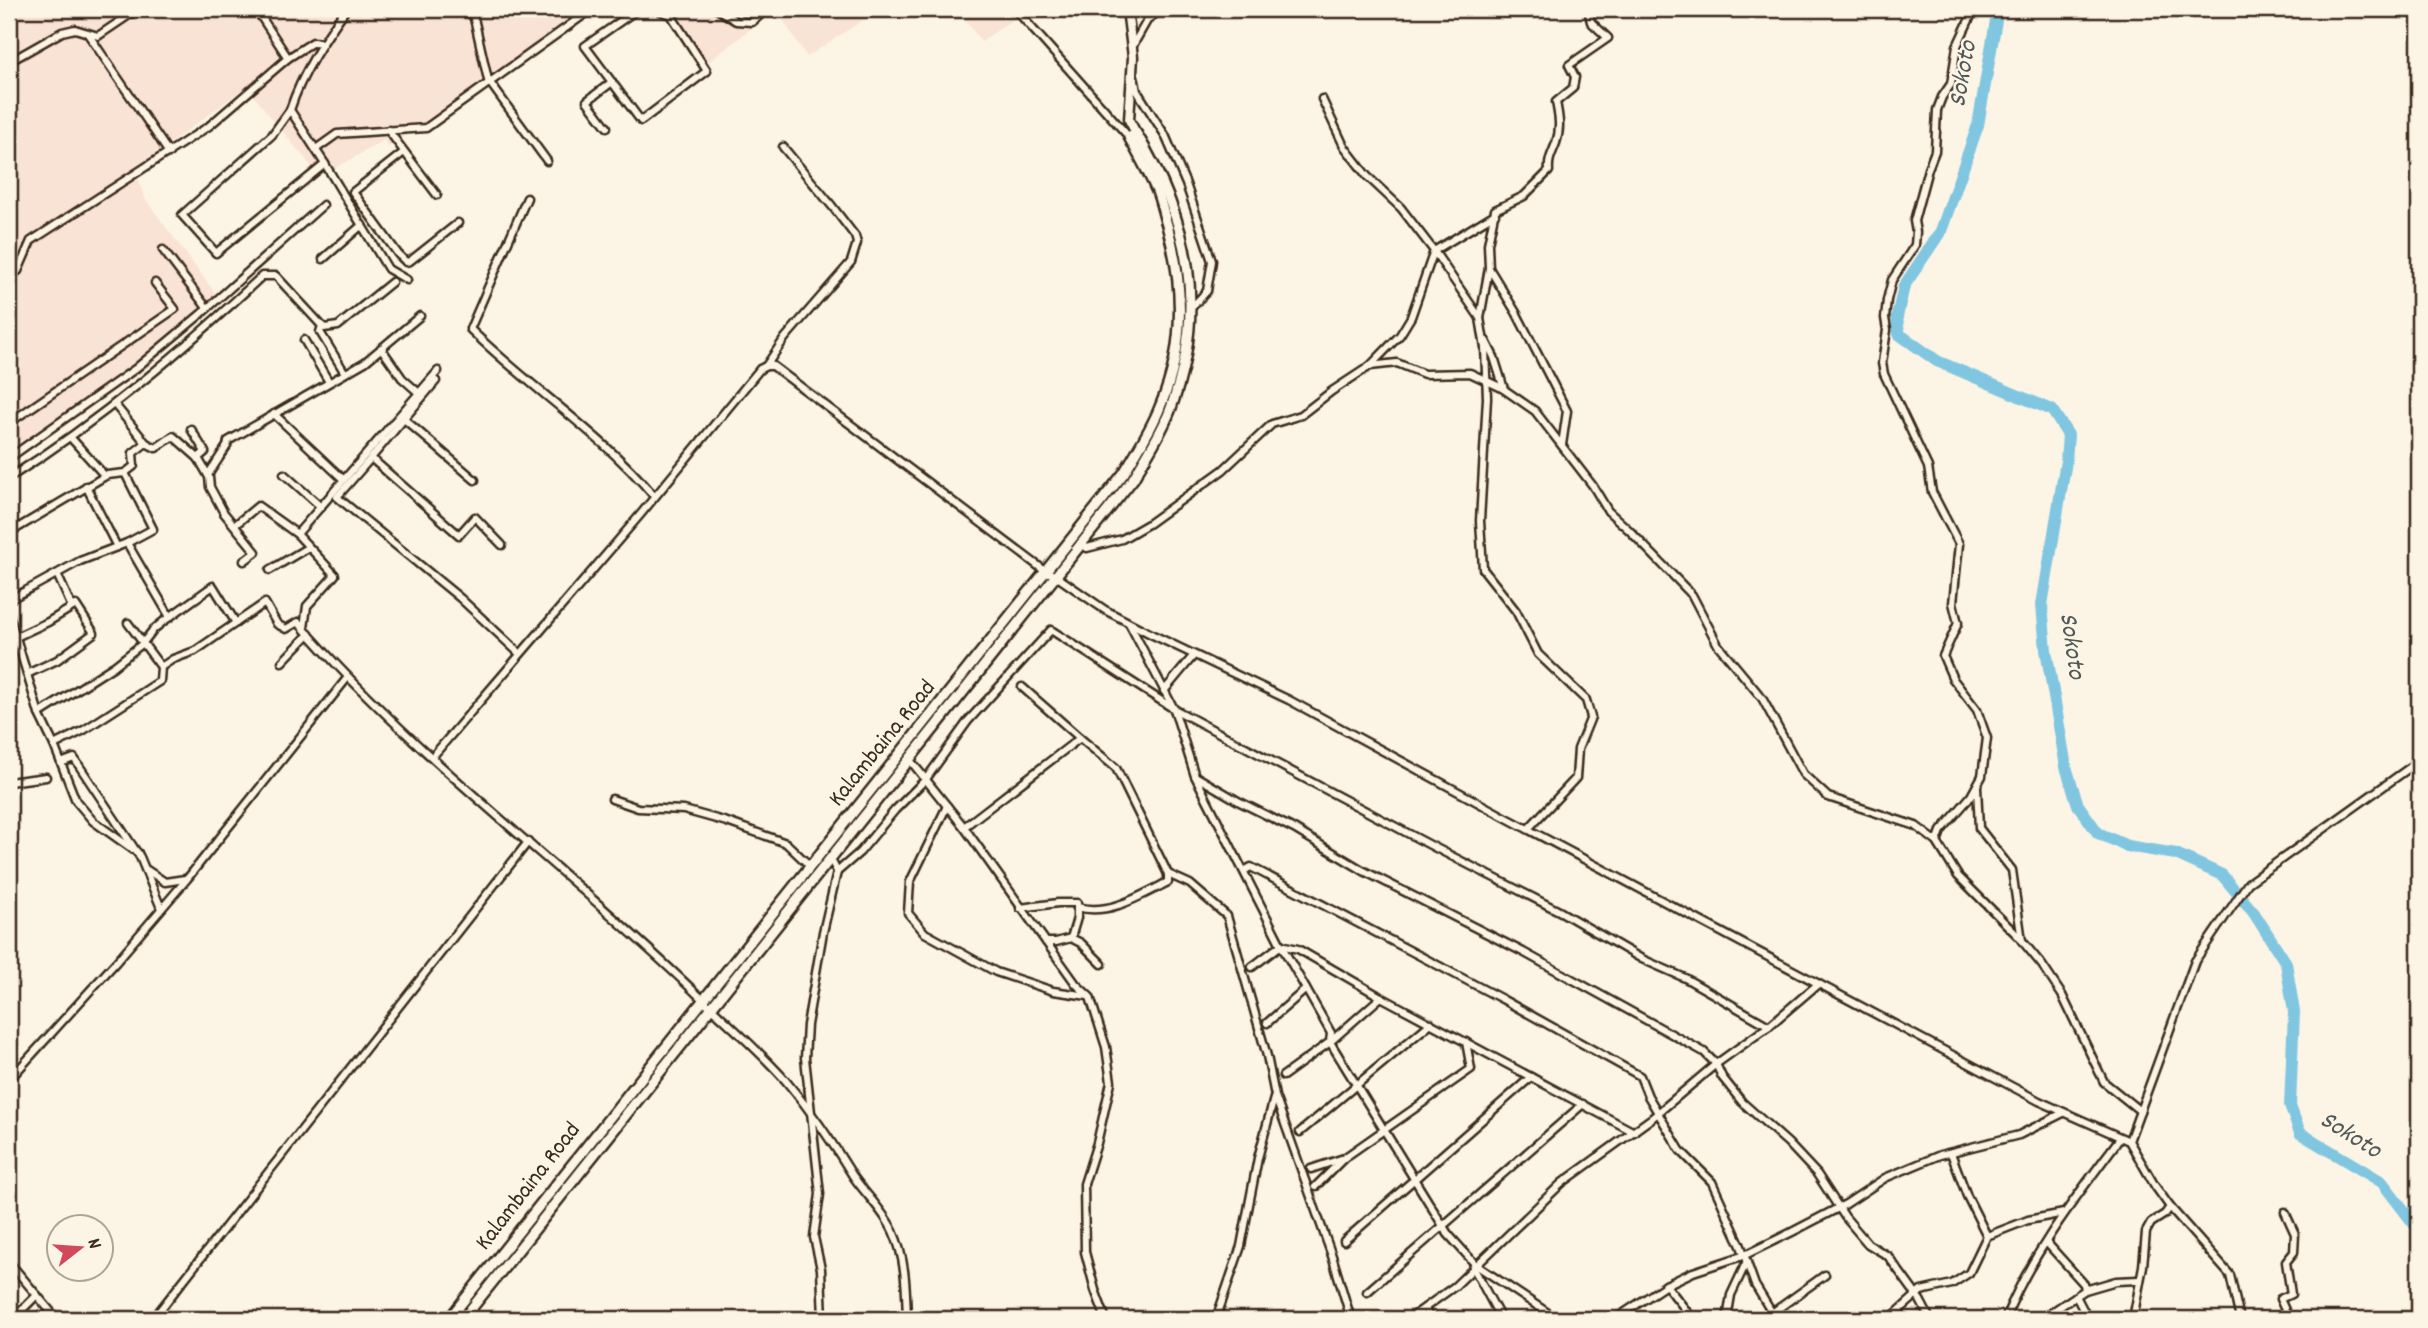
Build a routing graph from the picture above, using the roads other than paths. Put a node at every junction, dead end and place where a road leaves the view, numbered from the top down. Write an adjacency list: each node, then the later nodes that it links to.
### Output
1 (138, 9): 19 (street)
2 (256, 9): 22 (street)
3 (346, 9): 20 (street)
4 (467, 9): 25 (street)
5 (592, 9): 25 (street)
6 (638, 9): 26 (street)
7 (655, 9): 18 (street)
8 (681, 9): 18 (street)
9 (717, 9): 10 (street)
10 (767, 9)
11 (792, 9): 12 (street)
12 (810, 9)
13 (1015, 9): 31 (street)
14 (1127, 9): 21 (street)
15 (1162, 9): 21 (street)
16 (1588, 9): 41 (street)
17 (1971, 9): 134 (street)
18 (671, 15): 26 (street)
19 (88, 34): 23 (street); 35 (street)
20 (322, 43): 22 (street); 28 (street)
21 (1132, 47): 24 (street)
22 (288, 58): 35 (street)
23 (9, 62)
24 (1132, 67): 31 (street); 52 (street)
25 (490, 82): 30 (street); 36 (street)
26 (612, 82): 29 (street)
27 (1321, 99): 45 (street)
28 (290, 110): 33 (street); 37 (street)
29 (607, 127)
30 (388, 130): 33 (street); 34 (street)
31 (1133, 135): 52 (main road); 93 (main road, Kalambaina Road)
32 (782, 147): 60 (street)
33 (316, 149): 37 (street)
34 (404, 152): 38 (street); 42 (street)
35 (169, 153): 48 (street)
36 (547, 162)
37 (325, 164): 43 (street)
38 (437, 195)
39 (527, 198): 88 (street)
40 (323, 205): 53 (street)
41 (1495, 214): 45 (street); 47 (street)
42 (458, 223)
43 (362, 225): 46 (street); 49 (street)
44 (163, 250): 53 (street)
45 (1434, 251): 55 (street); 61 (street)
46 (323, 259)
47 (1489, 268): 55 (street); 76 (street)
48 (9, 276)
49 (407, 280)
50 (393, 282): 56 (street)
51 (155, 283): 72 (street)
52 (1192, 307): 95 (main road)
53 (207, 308): 77 (street)
54 (420, 316): 59 (street)
55 (1480, 318): 57 (street)
56 (322, 326): 63 (street); 69 (street)
57 (1483, 336): 64 (street); 67 (street)
58 (304, 340): 66 (street)
59 (381, 348): 63 (street); 68 (street)
60 (766, 366): 88 (street); 101 (street)
61 (1370, 366): 64 (street); 95 (street)
62 (438, 371): 68 (street)
63 (345, 373): 66 (street)
64 (1486, 380): 67 (street); 138 (street)
65 (436, 381): 71 (street)
66 (330, 382): 70 (street)
67 (1504, 390): 76 (street)
68 (419, 393): 85 (street)
69 (115, 405): 74 (street); 75 (street)
70 (274, 414): 82 (street); 85 (street)
71 (404, 419): 79 (street); 86 (street)
72 (9, 423)
73 (191, 429): 78 (street)
74 (71, 438): 83 (street); 84 (street)
75 (146, 443): 78 (street); 80 (street)
76 (1562, 445): 140 (street)
77 (9, 458)
78 (198, 458): 82 (street)
79 (371, 458): 96 (street); 114 (street)
80 (125, 473): 83 (street); 94 (street)
81 (284, 474): 89 (street)
82 (208, 475): 90 (street)
83 (104, 477): 87 (street)
84 (9, 478)
85 (344, 480): 89 (street)
86 (475, 481)
87 (86, 486): 91 (street); 97 (street)
88 (654, 496): 114 (street)
89 (321, 507): 92 (street)
90 (235, 525): 92 (street); 99 (street)
91 (9, 533)
92 (297, 534): 98 (street)
93 (1073, 537): 95 (street); 101 (main road, Kalambaina Road)
94 (127, 542): 97 (street); 107 (street)
95 (1081, 544): 103 (main road)
96 (502, 545)
97 (117, 547): 102 (street)
98 (307, 548): 100 (street); 111 (street)
99 (244, 561)
100 (270, 570)
101 (1045, 571): 103 (street); 143 (main road, Kalambaina Road)
102 (57, 574): 104 (street); 105 (street)
103 (1056, 576): 108 (street); 127 (main road)
104 (9, 600)
105 (72, 607): 112 (street); 118 (street)
106 (9, 614): 112 (street)
107 (170, 617): 110 (street); 113 (street)
108 (1128, 622): 115 (street); 121 (street)
109 (128, 623): 113 (street)
110 (236, 623): 111 (street); 117 (street)
111 (306, 631): 116 (street); 119 (street)
112 (16, 637): 118 (street)
113 (143, 643): 117 (street); 123 (street)
114 (520, 654): 126 (street)
115 (1194, 654): 121 (street); 138 (street)
116 (282, 662)
117 (161, 667): 125 (street)
118 (27, 674): 123 (street)
119 (348, 677): 126 (street); 148 (street)
120 (1022, 687): 124 (street)
121 (1164, 691): 122 (street)
122 (1174, 709): 130 (street); 132 (street); 166 (street)
123 (40, 714): 125 (street)
124 (1080, 738): 137 (street); 147 (street)
125 (54, 745): 129 (street)
126 (433, 756): 139 (street)
127 (910, 760): 132 (street); 142 (main road)
128 (2419, 761): 176 (street)
129 (61, 763): 141 (street); 141 (street)
130 (1195, 776): 145 (street); 169 (street)
131 (47, 777): 133 (street)
132 (926, 779): 136 (street); 146 (street)
133 (9, 782)
134 (1977, 785): 140 (street); 153 (street)
135 (612, 799): 143 (street)
136 (947, 806): 137 (street); 160 (street)
137 (964, 827): 151 (street)
138 (1528, 830): 158 (street)
139 (528, 842): 162 (street); 212 (street)
140 (1937, 842): 153 (street)
141 (138, 853): 144 (street)
142 (831, 859): 146 (street); 163 (main road)
143 (810, 866): 162 (main road, Kalambaina Road)
144 (147, 869): 148 (street); 150 (street)
145 (1244, 871): 155 (street); 178 (street)
146 (837, 872): 177 (street)
147 (1168, 874): 149 (street); 174 (street)
148 (187, 878): 150 (street)
149 (1077, 907): 151 (street); 152 (street)
150 (161, 908): 172 (street)
151 (1020, 908): 154 (street)
152 (1071, 938): 154 (street); 156 (street)
153 (2022, 941): 176 (street)
154 (1046, 942): 160 (street)
155 (1281, 945): 157 (street); 159 (street); 161 (street)
156 (1102, 964)
157 (1252, 967)
158 (1818, 984): 166 (street); 179 (street)
159 (1306, 989): 164 (street); 167 (street)
160 (1088, 996): 217 (street)
161 (1381, 997): 165 (street); 167 (street)
162 (702, 1000): 163 (street); 213 (main road, Kalambaina Road)
163 (713, 1009): 177 (street); 214 (main road)
164 (1267, 1023)
165 (1432, 1023): 168 (street); 173 (street)
166 (1769, 1026): 169 (street)
167 (1330, 1041): 170 (street); 173 (street)
168 (1466, 1042): 171 (street); 180 (street)
169 (1716, 1064): 178 (street); 191 (street)
170 (1283, 1076)
171 (1531, 1077): 175 (street); 188 (street)
172 (9, 1080)
173 (1356, 1084): 180 (street); 181 (street)
174 (1275, 1096): 218 (street); 219 (street)
175 (1583, 1104): 182 (street); 194 (street)
176 (2140, 1111): 184 (street)
177 (811, 1112): 215 (street); 216 (street)
178 (1658, 1113): 182 (street); 198 (street)
179 (2063, 1113): 183 (street); 185 (street)
180 (1385, 1131): 186 (street); 188 (street)
181 (1300, 1132)
182 (1634, 1132): 200 (street)
183 (2120, 1138): 184 (street); 193 (street)
184 (2129, 1142): 190 (street)
185 (1951, 1153): 191 (street); 195 (street)
186 (1344, 1157): 187 (street); 189 (street)
187 (1311, 1169)
188 (1416, 1180): 194 (street); 196 (street)
189 (1315, 1187)
190 (2170, 1207): 202 (street); 233 (street)
191 (1839, 1208): 198 (street); 207 (street)
192 (2285, 1212): 234 (street)
193 (2064, 1213): 195 (street); 197 (street)
194 (1444, 1226): 200 (street); 205 (street)
195 (1987, 1236): 207 (street)
196 (1344, 1241)
197 (2047, 1243): 204 (street); 229 (street)
198 (1746, 1258): 201 (street); 203 (street); 226 (street)
199 (9, 1262): 206 (street)
200 (1474, 1266): 209 (street); 222 (street); 223 (street)
201 (1825, 1275)
202 (2139, 1280): 204 (street); 232 (street)
203 (1666, 1285): 224 (street); 225 (street)
204 (2085, 1290): 208 (street)
205 (1367, 1292)
206 (37, 1295): 210 (street); 211 (street)
207 (1917, 1295): 227 (street); 228 (street)
208 (2076, 1296): 230 (street); 231 (street)
209 (1425, 1308): 220 (street); 221 (street)
210 (13, 1319)
211 (57, 1319)
212 (153, 1319)
213 (449, 1319)
214 (463, 1319)
215 (823, 1319)
216 (907, 1319)
217 (1106, 1319)
218 (1216, 1319)
219 (1351, 1319)
220 (1409, 1319)
221 (1430, 1319)
222 (1501, 1319)
223 (1557, 1319)
224 (1615, 1319)
225 (1693, 1319)
226 (1727, 1319)
227 (1885, 1319)
228 (1930, 1319)
229 (2005, 1319)
230 (2046, 1319)
231 (2088, 1319)
232 (2133, 1319)
233 (2239, 1319)
234 (2289, 1319)

